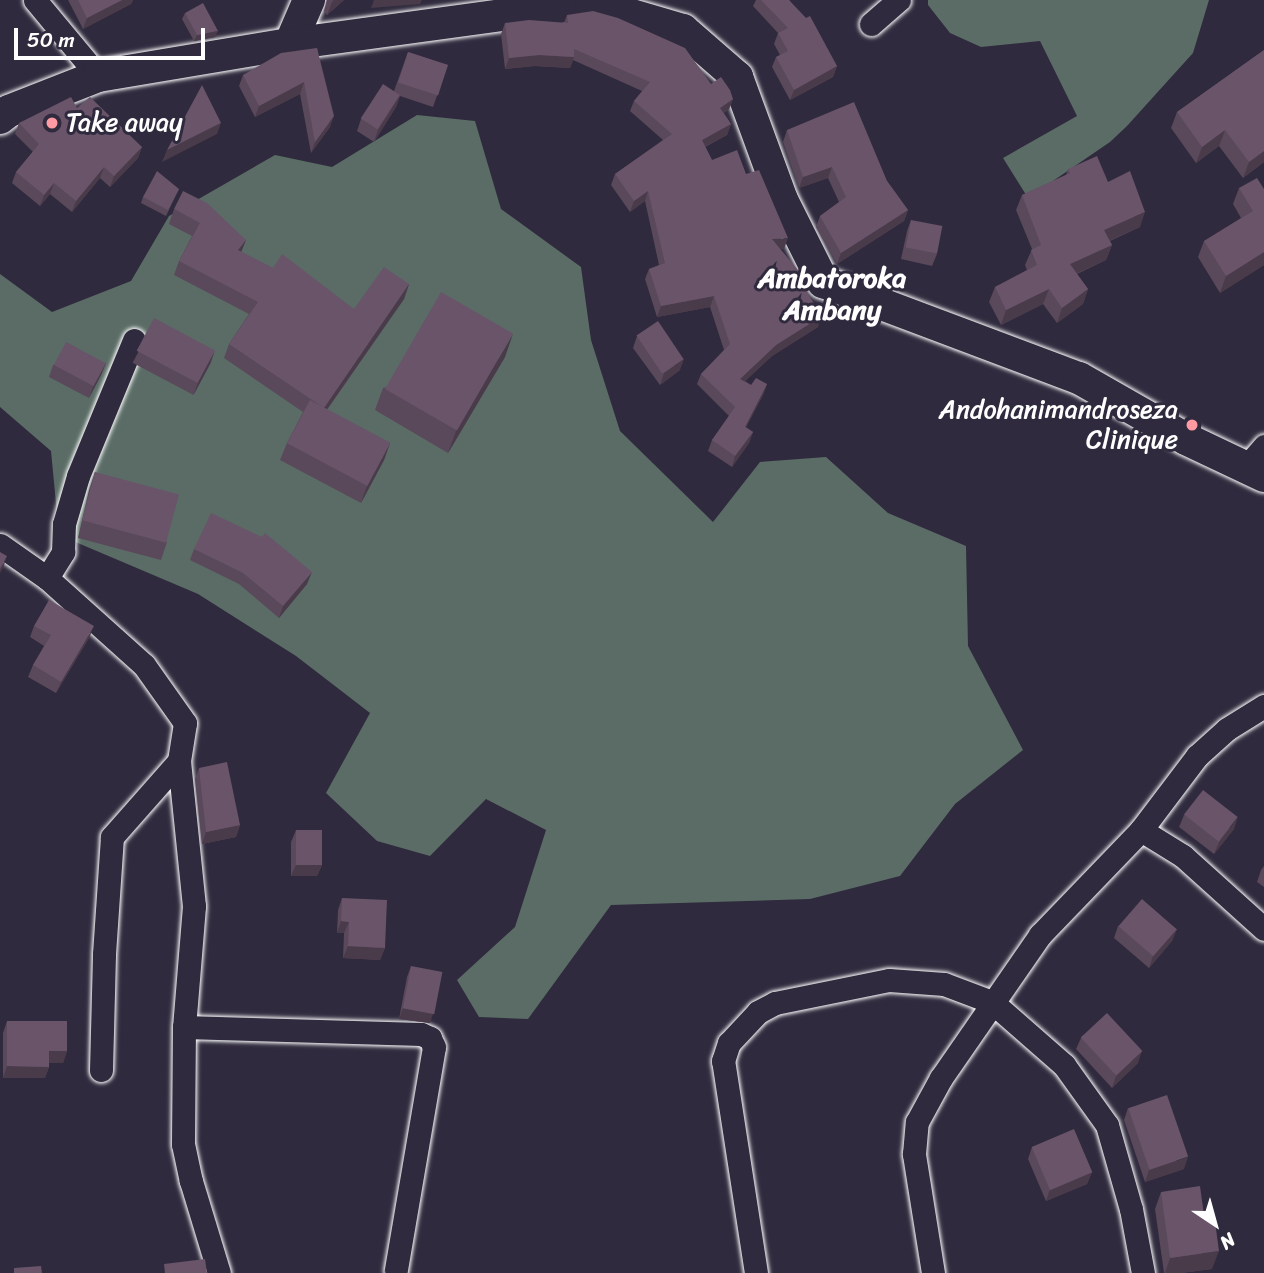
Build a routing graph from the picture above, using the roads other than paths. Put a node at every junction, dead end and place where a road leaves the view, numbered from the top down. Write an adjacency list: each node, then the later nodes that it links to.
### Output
1 (35, 0): 6 (street)
2 (309, 0): 5 (street)
3 (899, 0): 4 (street)
4 (871, 24)
5 (290, 44): 6 (street); 9 (street)
6 (98, 76): 7 (street)
7 (0, 118)
8 (134, 340): 11 (street)
9 (1258, 463)
10 (0, 545): 11 (street)
11 (47, 578): 13 (street)
12 (1264, 706): 14 (street)
13 (180, 761): 17 (street); 18 (street)
14 (1141, 830): 15 (street); 16 (street)
15 (1264, 929)
16 (992, 1002): 21 (street); 22 (street); 23 (street)
17 (184, 1027): 19 (street); 20 (street)
18 (101, 1070)
19 (396, 1270)
20 (219, 1273)
21 (756, 1273)
22 (933, 1273)
23 (1143, 1273)

